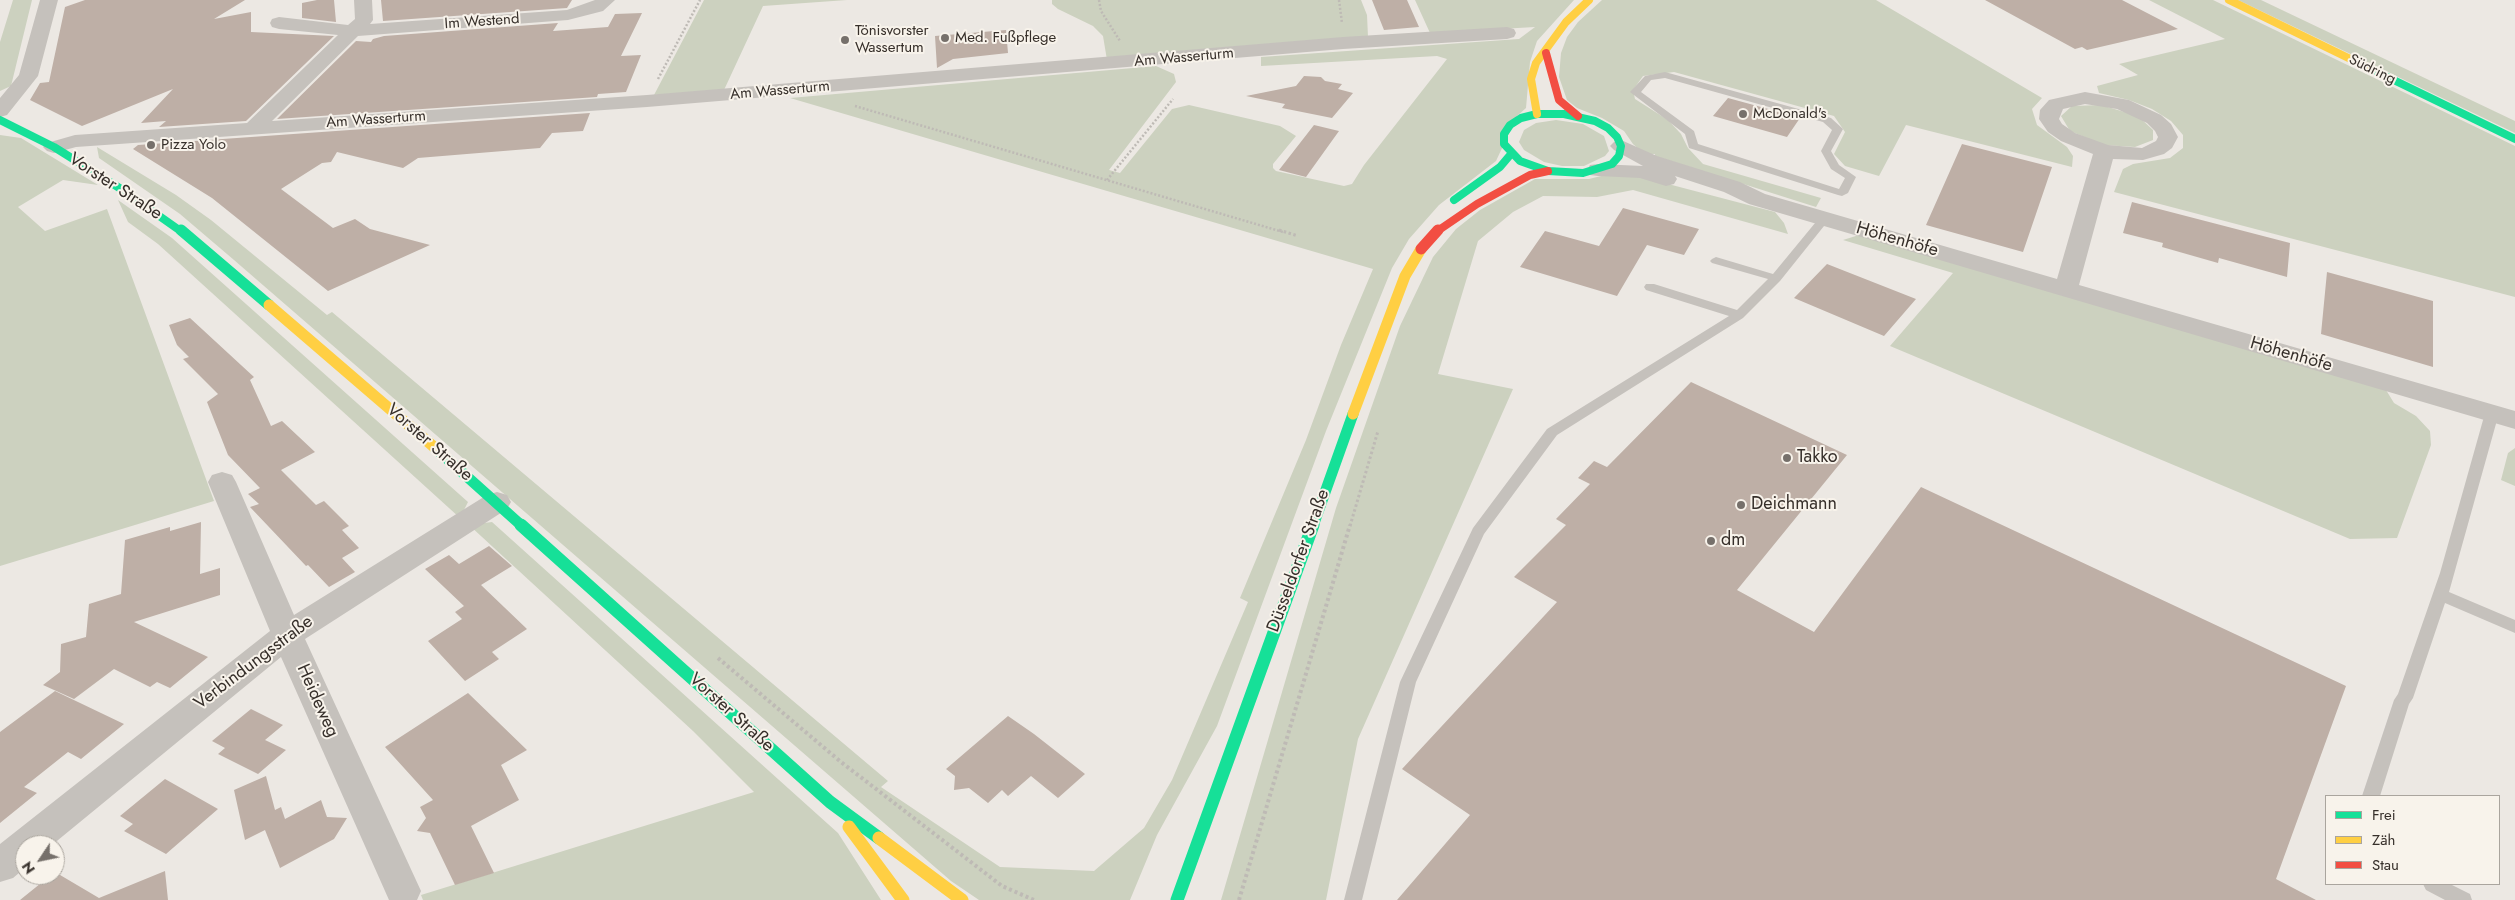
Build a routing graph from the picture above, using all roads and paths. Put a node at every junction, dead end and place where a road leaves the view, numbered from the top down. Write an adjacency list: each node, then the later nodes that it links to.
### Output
1 (363, 0): 9 (street)
2 (606, 0): 9 (street, Im Westend)
3 (700, 0): 14 (path)
4 (1099, 0): 12 (path)
5 (1589, 0): 11 (main road)
6 (2229, 0): 21 (main road, Südring)
7 (52, 1): 16 (street)
8 (278, 24): 9 (street, Im Westend)
9 (354, 31): 20 (street)
10 (1507, 33): 12 (street, Am Wasserturm)
11 (1546, 53): 17 (main road); 18 (main road)
12 (1125, 63): 14 (street, Am Wasserturm)
13 (1173, 99): 28 (path)
14 (647, 101): 20 (street, Am Wasserturm)
15 (855, 106): 28 (path)
16 (0, 111)
17 (1537, 114): 18 (main road); 25 (main road)
18 (1578, 116): 22 (main road)
19 (0, 120): 23 (main road, Vorster Straße)
20 (252, 129): 23 (street, Am Wasserturm)
21 (2515, 139)
22 (1621, 146): 26 (main road); 30 (street, Höhenhöfe)
23 (54, 147): 43 (main road, Vorster Straße)
24 (2104, 151): 24 (street); 37 (street)
25 (1511, 154): 27 (main road); 32 (main road, Düsseldorfer Straße)
26 (1598, 170): 27 (main road); 30 (street, Höhenhöfe)
27 (1548, 171): 32 (main road, Düsseldorfer Straße)
28 (1107, 180): 33 (path)
29 (1842, 192): 29 (lane)
30 (1757, 199): 31 (street, Höhenhöfe)
31 (1824, 219): 35 (lane); 37 (street, Höhenhöfe)
32 (1437, 231): 56 (main road, Düsseldorfer Straße)
33 (1298, 236)
34 (1716, 261): 35 (lane)
35 (1776, 278): 38 (lane)
36 (1650, 286): 38 (lane)
37 (2066, 289): 39 (street, Höhenhöfe)
38 (1739, 314): 58 (lane)
39 (2492, 413): 40 (street, Höhenhöfe); 44 (lane)
40 (2515, 420)
41 (1381, 422): 57 (path)
42 (222, 482): 46 (street, Heideweg)
43 (497, 502): 46 (street, Verbindungsstraße); 48 (main road, Vorster Straße)
44 (2440, 594): 45 (lane); 47 (lane)
45 (2515, 627)
46 (287, 635): 49 (street, Verbindungsstraße); 53 (street, Heideweg)
47 (2371, 795)
48 (830, 802): 54 (main road, Vorster Straße); 55 (main road, Vorster Straße)
49 (40, 835)
50 (15, 854): 51 (street, Verbindungsstraße)
51 (0, 866)
52 (2434, 885): 59 (lane)
53 (404, 891)
54 (903, 900)
55 (962, 900)
56 (1177, 900)
57 (1239, 900)
58 (1353, 900)
59 (2462, 900)

